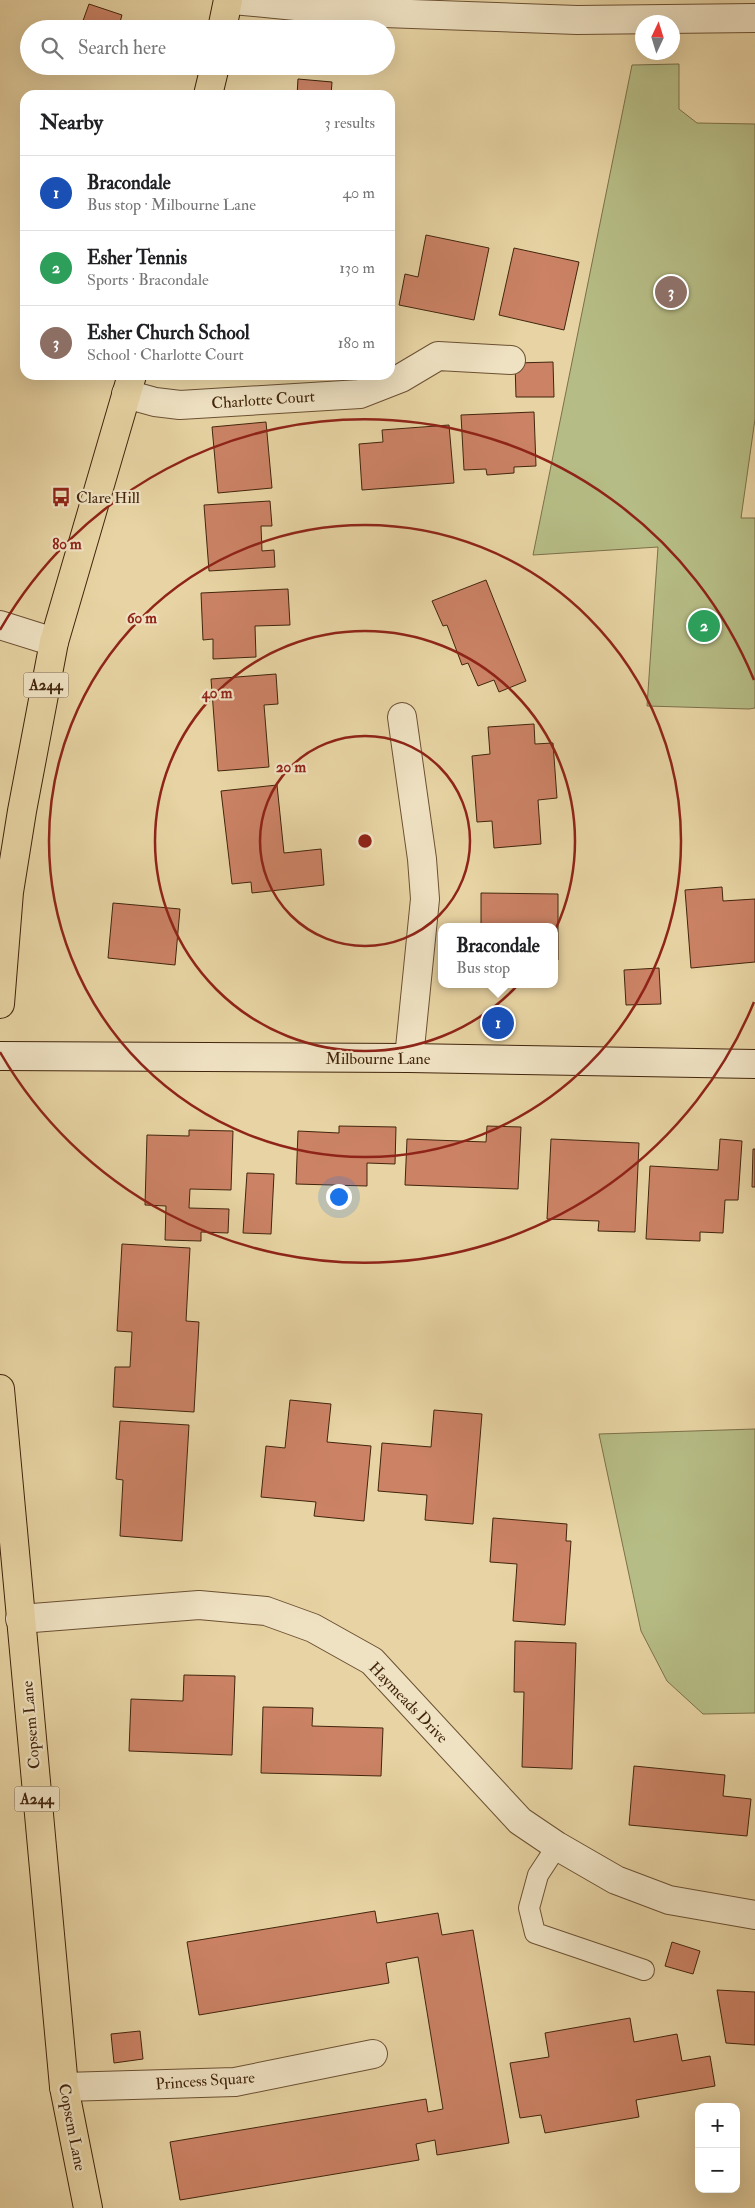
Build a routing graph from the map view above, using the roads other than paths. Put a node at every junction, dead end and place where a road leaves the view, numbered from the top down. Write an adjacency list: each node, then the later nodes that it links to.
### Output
1 (228, 0): 5 (main road)
2 (233, 0): 3 (street)
3 (335, 5): 4 (street)
4 (755, 18)
5 (224, 20)
6 (213, 75): 7 (main road)
7 (209, 90)
8 (511, 360): 9 (street, Charlotte Court)
9 (129, 384): 11 (main road, A244)
10 (0, 625): 11 (street)
11 (54, 642): 13 (main road, A244)
12 (402, 717): 16 (street)
13 (2, 958): 14 (main road, A244)
14 (0, 1004)
15 (0, 1056): 16 (street, Milbourne Lane)
16 (409, 1058): 17 (street, Milbourne Lane)
17 (755, 1064)
18 (0, 1389): 19 (main road, Copsem Lane / A244)
19 (20, 1619): 20 (street, Haymeads Drive); 24 (main road, Copsem Lane / A244)
20 (557, 1846): 21 (street, Haymeads Drive); 22 (lane)
21 (755, 1915)
22 (644, 1970)
23 (373, 2054): 24 (street, Princess Square)
24 (64, 2088): 25 (main road, Copsem Lane / A244)
25 (88, 2208)

